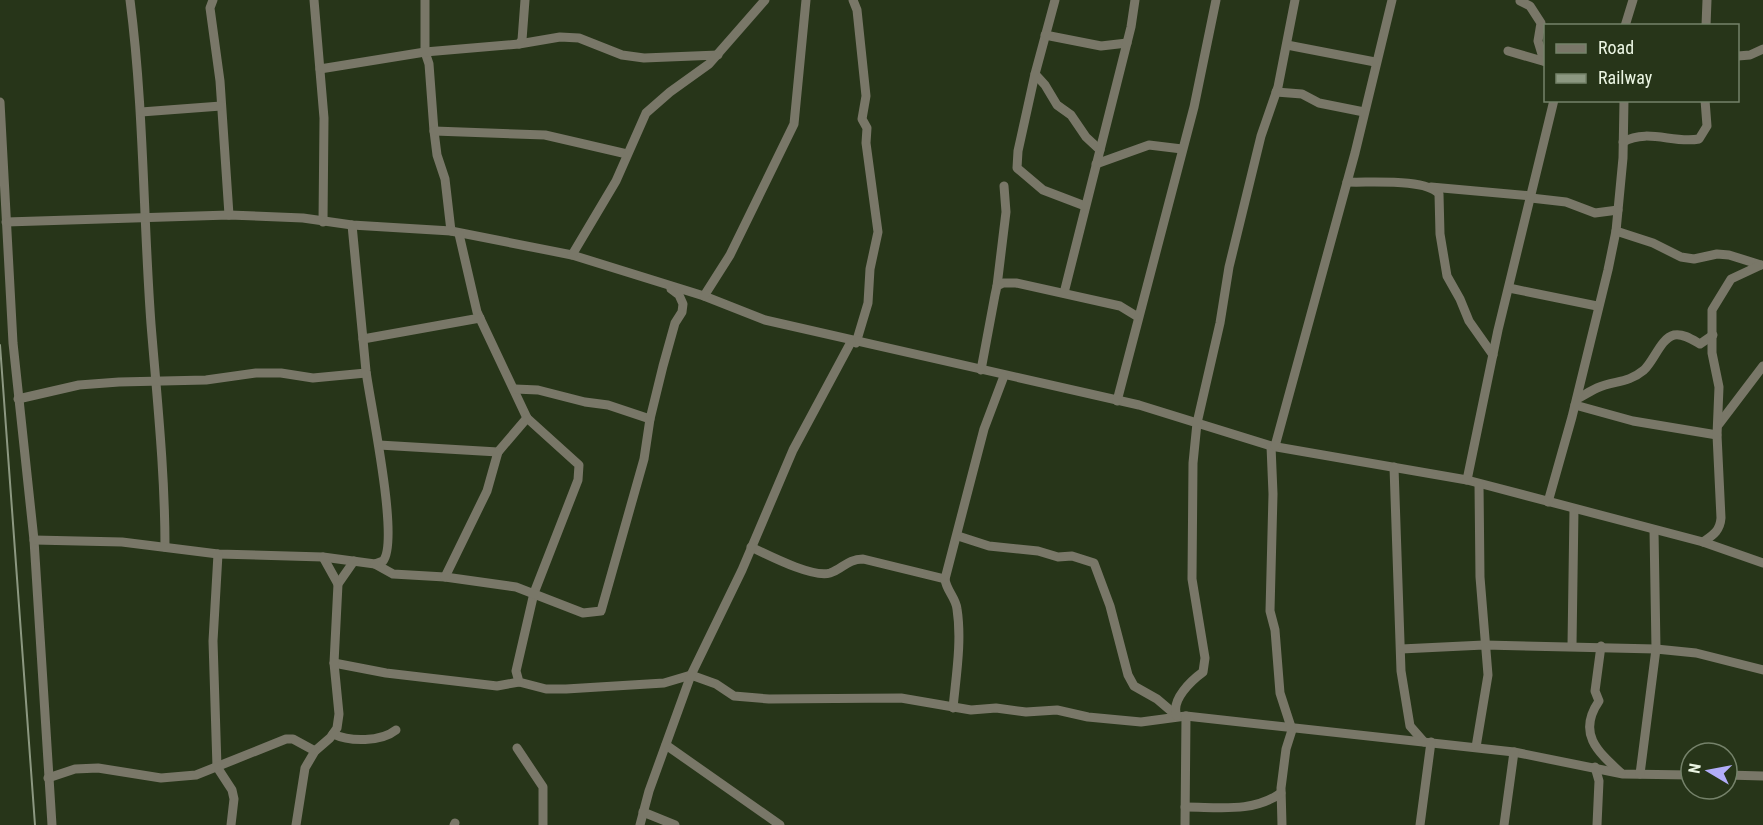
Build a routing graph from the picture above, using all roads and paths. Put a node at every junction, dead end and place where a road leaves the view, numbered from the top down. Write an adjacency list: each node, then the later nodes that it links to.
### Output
1 (130, 0): 39 (street)
2 (212, 0): 38 (street)
3 (314, 0): 31 (street)
4 (425, 0): 25 (street)
5 (525, 0): 21 (street)
6 (765, 0): 26 (street)
7 (806, 0): 66 (street)
8 (853, 0): 72 (street)
9 (1055, 0): 19 (street)
10 (1135, 0): 20 (street)
11 (1216, 0): 43 (street)
12 (1295, 0): 22 (street)
13 (1392, 0): 30 (street)
14 (1633, 0): 17 (street)
15 (1707, 0): 18 (street)
16 (1520, 1): 28 (street)
17 (1626, 24)
18 (1706, 24)
19 (1046, 35): 20 (street); 32 (street)
20 (1126, 43): 44 (street)
21 (519, 44): 25 (street); 26 (street)
22 (1287, 45): 30 (street); 33 (street)
23 (1763, 49): 27 (street)
24 (1508, 51): 29 (street)
25 (425, 52): 31 (street); 41 (street)
26 (718, 55): 45 (street)
27 (1739, 56)
28 (1544, 58)
29 (1544, 61)
30 (1376, 62): 40 (street)
31 (320, 69): 56 (street)
32 (1035, 74): 44 (street); 51 (street)
33 (1276, 93): 40 (street); 85 (street)
34 (0, 102): 55 (street)
35 (1554, 102): 50 (street)
36 (1624, 102): 42 (street)
37 (1705, 102): 42 (street)
38 (221, 106): 39 (street); 53 (street)
39 (141, 112): 54 (street)
40 (1364, 112): 47 (street)
41 (434, 131): 45 (street); 59 (street)
42 (1623, 142): 52 (street)
43 (1182, 149): 46 (street); 68 (street)
44 (1100, 150): 46 (street)
45 (627, 154): 60 (street)
46 (1096, 164): 51 (street)
47 (1347, 182): 49 (street); 88 (street)
48 (1004, 186): 63 (street)
49 (1431, 187): 50 (street); 73 (street)
50 (1531, 197): 52 (street); 64 (street)
51 (1085, 206): 65 (street)
52 (1618, 210): 58 (street)
53 (229, 215): 54 (street); 56 (street)
54 (147, 218): 55 (street); 78 (street)
55 (6, 222): 80 (street)
56 (323, 222): 57 (street)
57 (352, 225): 59 (street); 71 (street)
58 (1616, 231): 61 (street); 67 (street)
59 (455, 232): 60 (street); 69 (street)
60 (572, 255): 62 (street)
61 (1762, 265): 70 (street)
62 (666, 285): 66 (street); 84 (street)
63 (997, 286): 65 (street); 75 (street)
64 (1509, 288): 67 (street); 73 (street)
65 (1064, 293): 68 (street)
66 (704, 296): 72 (street)
67 (1598, 306): 82 (street)
68 (1138, 317): 81 (street)
69 (480, 318): 71 (street); 79 (street)
70 (1713, 335): 82 (street); 86 (street)
71 (363, 339): 76 (street)
72 (853, 342): 75 (street); 100 (street)
73 (1493, 355): 91 (street)
74 (1763, 366): 86 (street)
75 (981, 370): 77 (street)
76 (366, 373): 78 (street); 87 (street)
77 (1005, 376): 81 (street); 96 (street)
78 (158, 380): 80 (street); 99 (street)
79 (515, 389): 83 (street); 84 (street)
80 (18, 399): 97 (street)
81 (1117, 401): 85 (street)
82 (1576, 402): 86 (street); 93 (street)
83 (527, 418): 89 (street); 109 (street)
84 (650, 419): 109 (street)
85 (1197, 423): 88 (street); 120 (street)
86 (1717, 430): 98 (street)
87 (379, 445): 89 (street); 104 (street)
88 (1273, 446): 90 (street); 122 (street)
89 (498, 452): 106 (street)
90 (1394, 467): 91 (street); 114 (street)
91 (1467, 480): 92 (street)
92 (1479, 484): 93 (street); 110 (street)
93 (1548, 502): 94 (street)
94 (1574, 509): 95 (street); 111 (street)
95 (1654, 530): 98 (street); 113 (street)
96 (958, 536): 107 (street); 120 (street)
97 (34, 540): 99 (street); 137 (street)
98 (1703, 542): 105 (street)
99 (165, 547): 101 (street)
100 (751, 547): 107 (street); 117 (street)
101 (218, 554): 102 (street); 130 (street)
102 (323, 557): 103 (street); 108 (street)
103 (354, 561): 104 (street); 108 (street)
104 (375, 564): 106 (street)
105 (1763, 564)
106 (445, 577): 109 (street)
107 (945, 579): 119 (street)
108 (338, 584): 115 (street)
109 (534, 593): 118 (street)
110 (1484, 645): 111 (street); 114 (street); 126 (street)
111 (1572, 645): 112 (street)
112 (1601, 646): 113 (street); 132 (street)
113 (1656, 648): 116 (street); 133 (street)
114 (1401, 649): 124 (street)
115 (334, 663): 118 (street); 123 (street)
116 (1763, 670)
117 (691, 675): 118 (street); 119 (street); 125 (street)
118 (519, 682)
119 (953, 708): 120 (street)
120 (1181, 716): 122 (street); 139 (street)
121 (396, 730): 123 (street)
122 (1292, 730): 124 (street); 138 (street)
123 (333, 734): 128 (street)
124 (1428, 742): 126 (street); 150 (street)
125 (666, 745): 140 (street); 147 (street)
126 (1476, 747): 129 (street)
127 (518, 748): 144 (street)
128 (315, 751): 130 (street); 143 (street)
129 (1514, 752): 131 (street); 151 (street)
130 (217, 767): 137 (street); 142 (street)
131 (1596, 767): 132 (street); 152 (street)
132 (1623, 774): 133 (street)
133 (1640, 774): 134 (street)
134 (1679, 775)
135 (1739, 775): 136 (street)
136 (1763, 776)
137 (48, 778): 141 (street)
138 (1281, 792): 139 (street); 149 (street)
139 (1185, 807): 148 (street)
140 (644, 812): 145 (street); 146 (street)
141 (52, 825)
142 (231, 825)
143 (296, 825)
144 (543, 825)
145 (640, 825)
146 (675, 825)
147 (780, 825)
148 (1185, 825)
149 (1282, 825)
150 (1420, 825)
151 (1504, 825)
152 (1597, 825)

